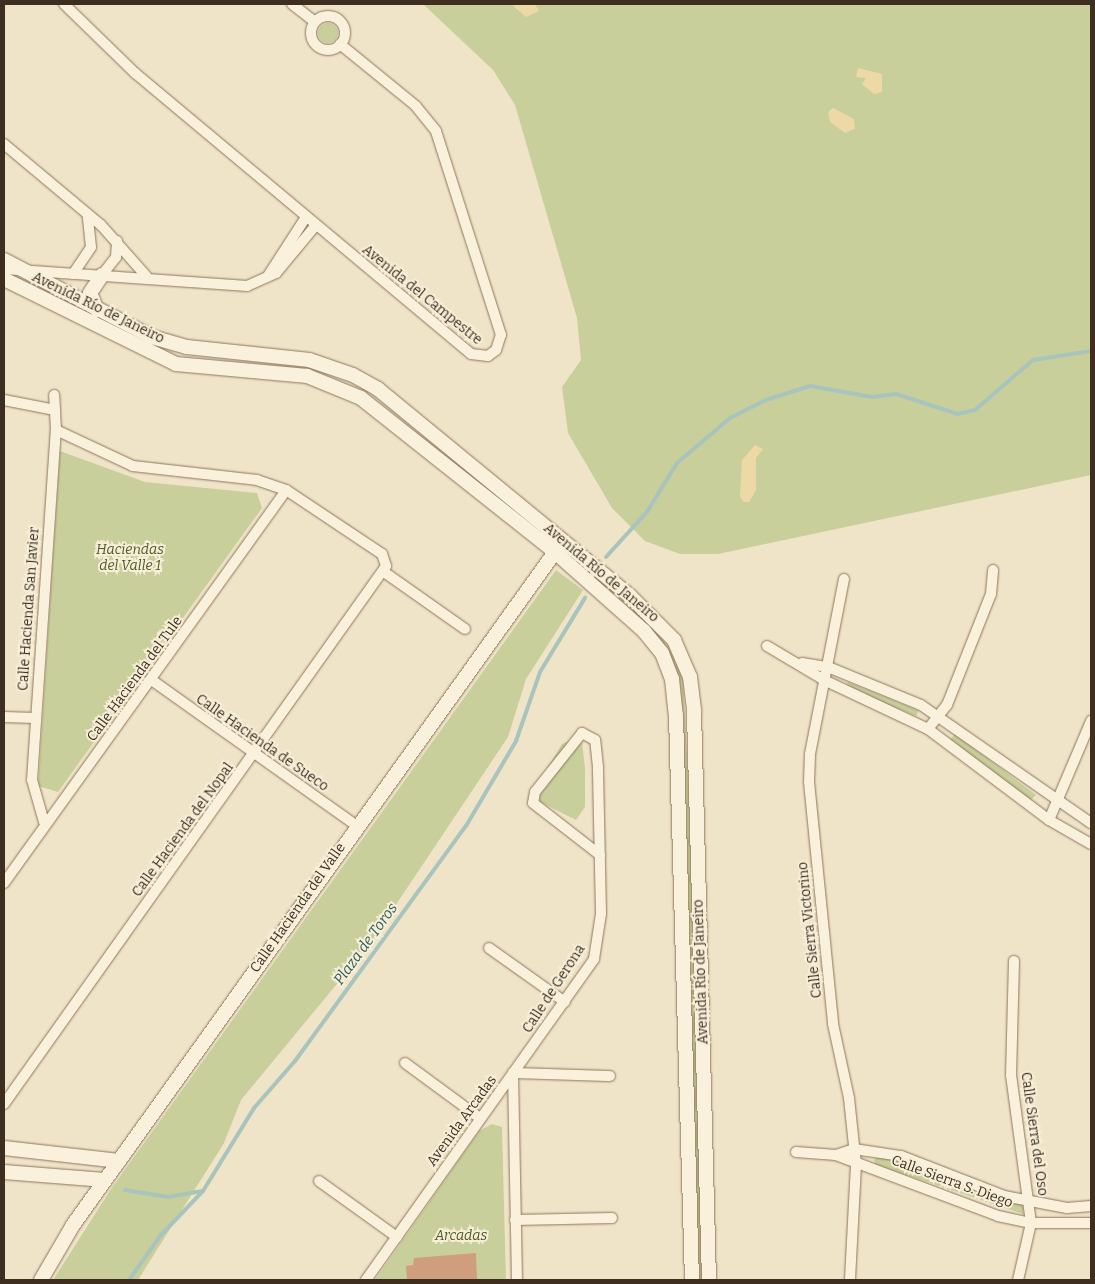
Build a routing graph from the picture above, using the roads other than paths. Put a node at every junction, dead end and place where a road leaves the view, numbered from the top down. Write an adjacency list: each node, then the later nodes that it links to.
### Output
1 (64, 4): 7 (street, Avenida del Campestre)
2 (292, 4): 3 (street)
3 (315, 22): 4 (street); 4 (street)
4 (340, 44): 8 (street, Avenida del Campestre)
5 (4, 144): 6 (street)
6 (88, 216): 9 (street); 13 (street, Avenida Río de Janeiro)
7 (306, 217): 8 (street, Avenida del Campestre); 15 (street)
8 (316, 225): 15 (street, Avenida Río de Janeiro)
9 (117, 241): 14 (street); 16 (street)
10 (4, 260): 12 (main road)
11 (4, 269): 12 (street)
12 (25, 272): 13 (street, Avenida Río de Janeiro); 18 (main road, Avenida Río de Janeiro)
13 (73, 274): 14 (street, Avenida Río de Janeiro)
14 (102, 275): 16 (street, Avenida Río de Janeiro); 18 (main road)
15 (268, 276): 16 (street, Avenida Río de Janeiro)
16 (147, 277)
17 (4, 279): 24 (main road, Avenida Río de Janeiro)
18 (97, 310): 24 (main road, Avenida Río de Janeiro)
19 (54, 395): 21 (street, Calle Hacienda San Javier)
20 (4, 400): 21 (street)
21 (55, 410): 22 (street, Calle Hacienda San Javier)
22 (56, 430): 23 (street); 36 (street, Calle Hacienda San Javier)
23 (286, 490): 26 (street); 32 (street, Calle Hacienda del Tule)
24 (559, 546): 44 (main road, Calle Hacienda del Valle); 75 (main road, Avenida Río de Janeiro); 76 (main road, Avenida Río de Janeiro)
25 (993, 570): 35 (street)
26 (384, 572): 28 (street); 39 (street, Calle Hacienda del Nopal)
27 (844, 579): 31 (street, Calle Sierra Victorino)
28 (465, 629)
29 (766, 646): 30 (street)
30 (800, 663): 31 (street); 33 (street)
31 (828, 667): 33 (street, Calle Sierra Victorino); 35 (street)
32 (153, 681): 39 (street, Calle Hacienda de Sueco); 42 (street, Calle Hacienda del Tule)
33 (826, 681): 38 (street); 57 (street, Calle Sierra Victorino)
34 (4, 716): 36 (street)
35 (938, 716): 38 (street); 40 (street)
36 (35, 718): 42 (street, Calle Hacienda San Javier)
37 (1091, 721): 40 (street)
38 (928, 729): 41 (street)
39 (254, 754): 44 (street, Calle Hacienda de Sueco); 54 (street, Calle Hacienda del Nopal)
40 (1057, 803): 41 (street); 43 (street)
41 (1049, 820): 45 (street)
42 (44, 822): 47 (street, Calle Hacienda del Tule)
43 (1091, 823)
44 (356, 826): 60 (main road, Calle Hacienda del Valle)
45 (1091, 844)
46 (600, 854): 46 (street, Calle de Gerona); 50 (street, Calle de Gerona)
47 (4, 883)
48 (489, 948): 50 (street)
49 (1014, 961): 65 (street, Calle Sierra del Oso)
50 (566, 1002): 52 (street, Calle de Gerona)
51 (405, 1064): 55 (street)
52 (514, 1073): 53 (street); 55 (street, Avenida Arcadas); 68 (street, Avenida Arcadas)
53 (610, 1076)
54 (4, 1104)
55 (480, 1118): 71 (street, Avenida Arcadas)
56 (4, 1148): 60 (main road)
57 (854, 1149): 59 (street, Calle Sierra S. Diego); 61 (street, Calle Sierra Victorino); 65 (street, Calle Sierra S. Diego)
58 (796, 1152): 59 (street, Calle Sierra S. Diego)
59 (836, 1155): 61 (street, Calle Sierra S. Diego)
60 (119, 1161): 63 (main road, Calle Hacienda del Valle)
61 (856, 1165): 69 (street, Calle Sierra S. Diego); 77 (street, Calle Sierra Victorino)
62 (4, 1172): 63 (main road)
63 (105, 1180): 72 (main road, Calle Hacienda del Valle)
64 (319, 1181): 71 (street)
65 (1030, 1202): 66 (street, Calle Sierra S. Diego); 69 (street, Calle Sierra del Oso)
66 (1091, 1206)
67 (612, 1218): 68 (street)
68 (515, 1220): 74 (street, Avenida Arcadas)
69 (1031, 1223): 70 (street, Calle Sierra S. Diego); 78 (street, Calle Sierra del Oso)
70 (1091, 1223)
71 (397, 1237): 73 (street, Avenida Arcadas)
72 (41, 1280)
73 (366, 1280)
74 (517, 1280)
75 (692, 1280)
76 (709, 1280)
77 (850, 1280)
78 (1018, 1280)

